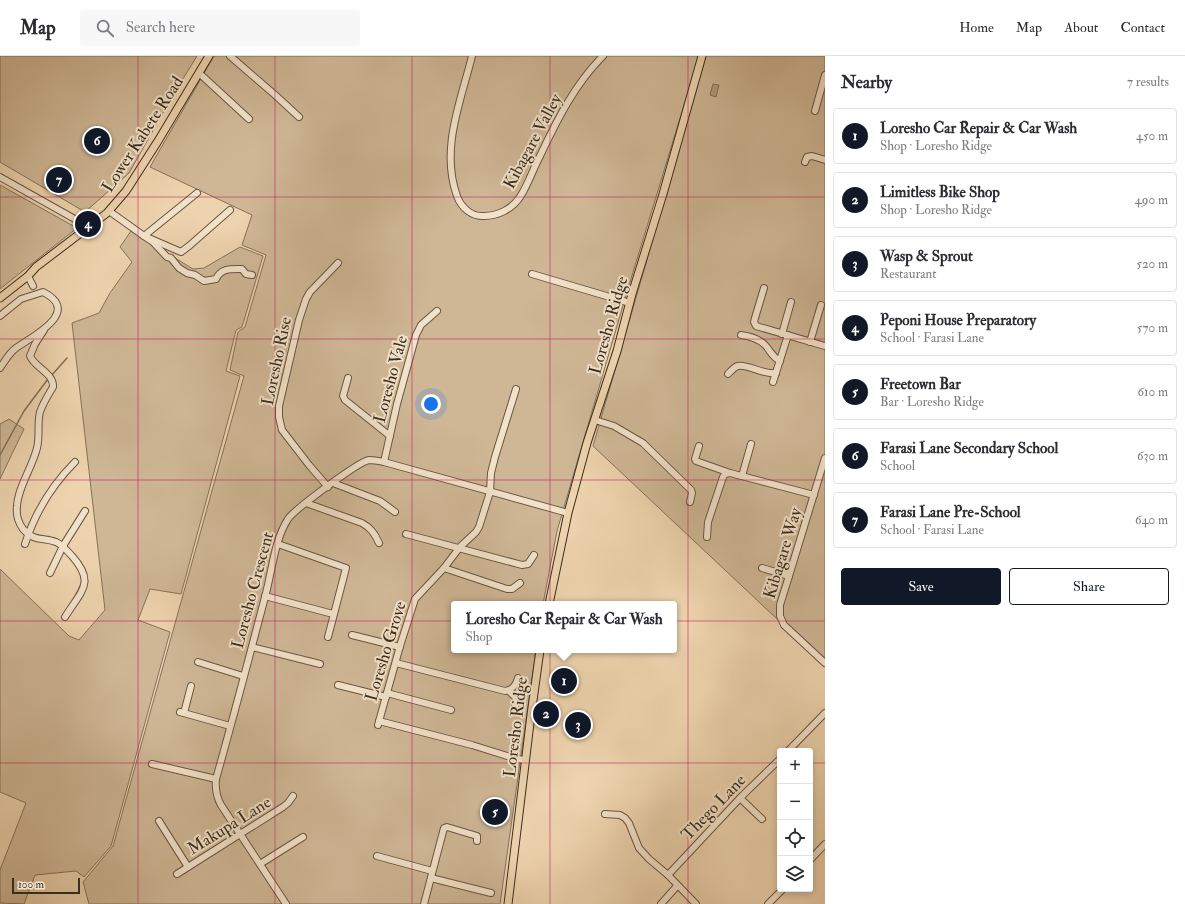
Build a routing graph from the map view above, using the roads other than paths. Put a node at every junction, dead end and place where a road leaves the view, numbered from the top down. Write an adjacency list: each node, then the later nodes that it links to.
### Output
1 (209, 56): 6 (main road, Lower Kabete Road)
2 (230, 56): 9 (street)
3 (472, 56): 4 (street, Kibagare Valley)
4 (603, 56)
5 (702, 56): 27 (main road, Loresho Ridge)
6 (199, 73): 10 (street); 16 (main road, Lower Kabete Road)
7 (825, 75): 8 (street)
8 (815, 111)
9 (299, 117)
10 (248, 119)
11 (825, 160): 12 (street)
12 (805, 162)
13 (0, 178): 17 (street)
14 (197, 193): 18 (street)
15 (230, 210): 18 (street)
16 (109, 211): 17 (main road, Lower Kabete Road); 18 (street)
17 (89, 227): 22 (main road, Lower Kabete Road)
18 (144, 236): 21 (street)
19 (338, 263): 52 (street, Loresho Rise)
20 (532, 274): 27 (street)
21 (252, 275)
22 (28, 276): 24 (street); 25 (main road, Lower Kabete Road)
23 (764, 288): 32 (street)
24 (34, 290): 30 (street); 31 (street)
25 (0, 298)
26 (791, 302): 32 (street)
27 (630, 303): 43 (main road, Loresho Ridge)
28 (821, 305): 34 (street)
29 (437, 311): 44 (street, Loresho Vale)
30 (0, 316)
31 (44, 330): 37 (street); 60 (street)
32 (785, 334): 34 (street); 36 (street)
33 (741, 335): 36 (street)
34 (810, 342): 35 (street)
35 (825, 346)
36 (780, 361): 38 (street)
37 (0, 368)
38 (776, 373): 39 (street); 41 (street)
39 (728, 374)
40 (348, 378): 44 (street)
41 (773, 382)
42 (516, 389): 53 (street, Loresho Grove)
43 (595, 420): 55 (street); 59 (main road, Loresho Ridge)
44 (390, 436): 49 (street, Loresho Vale)
45 (751, 444): 51 (street)
46 (699, 446): 50 (street)
47 (825, 458): 54 (street, Kibagare Way)
48 (75, 462): 60 (street)
49 (384, 462): 52 (street, Loresho Crescent); 53 (street, Loresho Crescent)
50 (730, 473): 51 (street); 62 (street)
51 (742, 476): 54 (street)
52 (330, 485): 56 (street, Loresho Crescent); 58 (street)
53 (490, 492): 59 (street, Loresho Crescent); 67 (street, Loresho Grove)
54 (814, 495): 72 (street, Kibagare Way)
55 (690, 502)
56 (306, 503): 63 (street); 65 (street, Loresho Crescent)
57 (85, 511): 66 (street)
58 (394, 512)
59 (568, 513): 75 (main road, Loresho Ridge)
60 (29, 533): 64 (street); 66 (street)
61 (406, 534): 67 (street)
62 (707, 537)
63 (379, 543)
64 (25, 544)
65 (278, 544): 74 (street, Loresho Crescent); 76 (street)
66 (63, 546): 71 (street); 77 (street)
67 (460, 548): 68 (street); 69 (street, Loresho Grove)
68 (534, 555)
69 (444, 568): 73 (street); 81 (street, Loresho Grove)
70 (762, 568): 72 (street)
71 (50, 573)
72 (789, 576): 84 (street, Kibagare Way)
73 (520, 583)
74 (266, 596): 76 (street); 80 (street, Loresho Crescent)
75 (550, 601)
76 (333, 614): 79 (street)
77 (65, 617)
78 (352, 635): 81 (street)
79 (328, 637)
80 (252, 647): 86 (street); 87 (street, Loresho Crescent)
81 (400, 647): 85 (street, Loresho Grove)
82 (540, 653): 98 (main road, Loresho Ridge)
83 (198, 662): 87 (street)
84 (825, 662)
85 (396, 663): 91 (street); 92 (street, Loresho Grove)
86 (320, 664)
87 (243, 676): 96 (street, Loresho Crescent)
88 (518, 678): 91 (street)
89 (338, 684): 92 (street)
90 (191, 686): 96 (street)
91 (509, 691): 94 (street)
92 (386, 695): 93 (street); 98 (street, Loresho Grove)
93 (451, 710)
94 (514, 711)
95 (825, 713): 97 (street)
96 (230, 726): 101 (street, Loresho Crescent)
97 (791, 748)
98 (525, 760): 124 (main road, Loresho Ridge)
99 (777, 762): 103 (street, Thego Lane)
100 (152, 764): 101 (street)
101 (216, 779): 107 (street, Loresho Crescent)
102 (293, 796): 107 (street, Makupa Lane)
103 (740, 798): 105 (street); 117 (street, Thego Lane)
104 (605, 814): 117 (street)
105 (762, 819)
106 (159, 821): 114 (street)
107 (240, 834): 113 (street, Loresho Crescent); 114 (street, Makupa Lane)
108 (303, 837): 113 (street)
109 (477, 841): 115 (street)
110 (825, 844): 112 (street)
111 (377, 856): 115 (street)
112 (813, 857)
113 (260, 864): 122 (street, Loresho Crescent)
114 (188, 867): 116 (street, Makupa Lane)
115 (432, 871): 118 (street)
116 (177, 874)
117 (668, 875): 119 (street)
118 (430, 878): 121 (street); 123 (street)
119 (678, 886): 125 (street); 126 (street)
120 (780, 892): 127 (street)
121 (491, 893)
122 (286, 904)
123 (424, 904)
124 (508, 904)
125 (661, 904)
126 (696, 904)
127 (768, 904)

